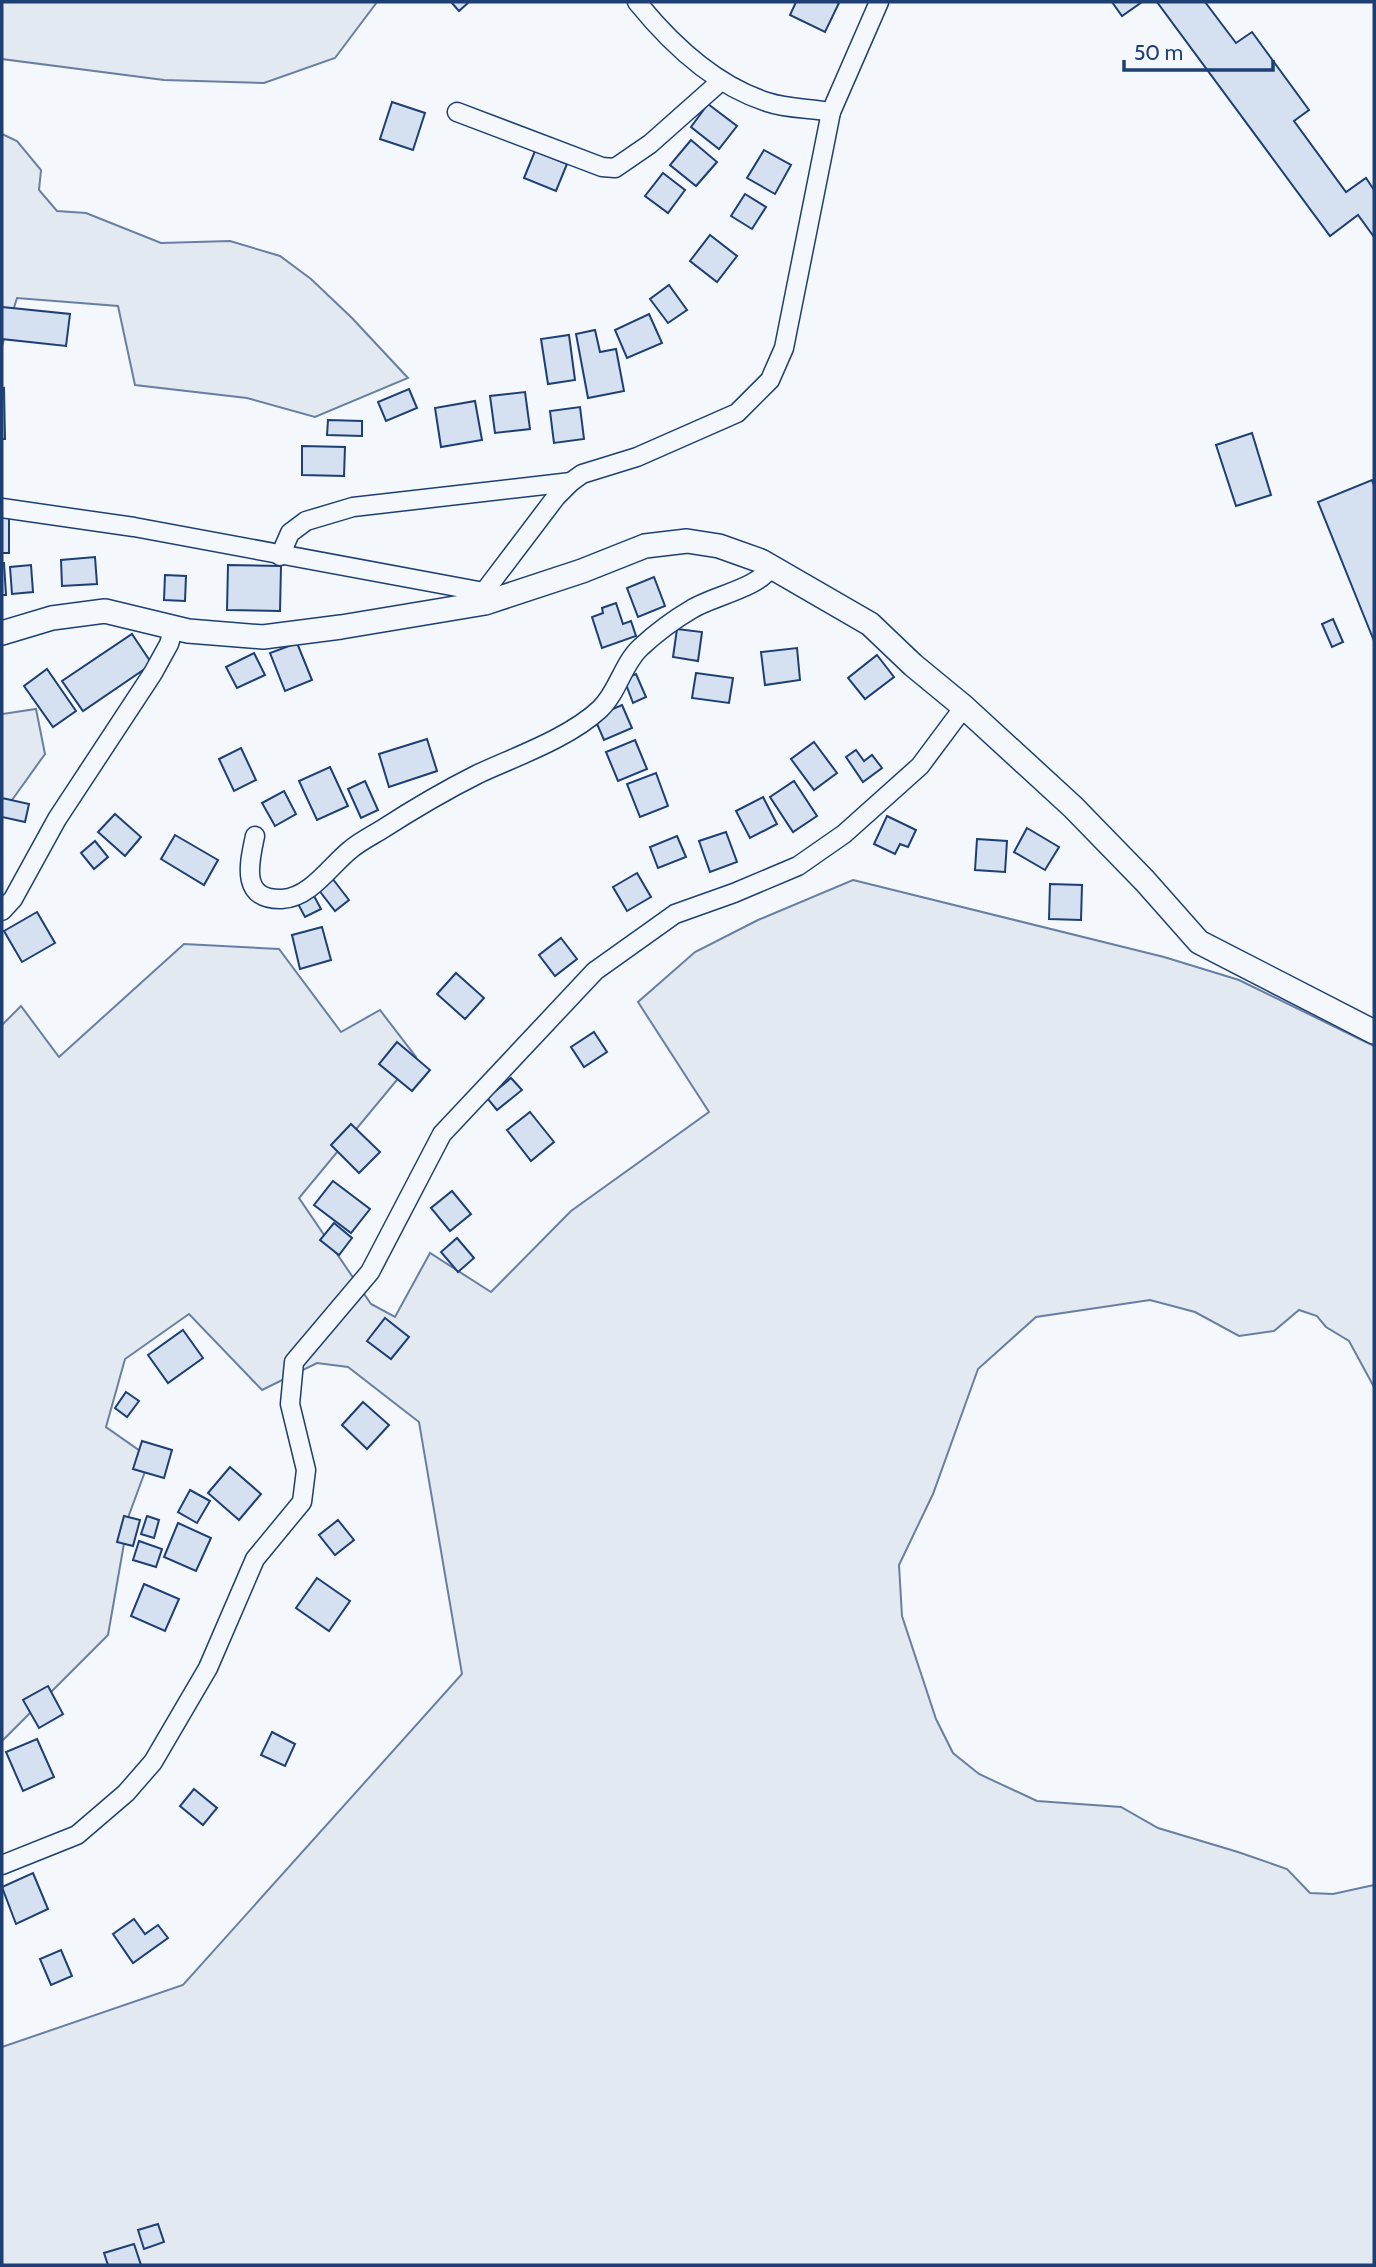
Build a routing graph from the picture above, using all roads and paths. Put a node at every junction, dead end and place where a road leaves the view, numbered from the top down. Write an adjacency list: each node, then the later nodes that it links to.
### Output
1 (637, 2): 3 (street)
2 (878, 2): 5 (street)
3 (721, 81): 4 (street); 5 (street)
4 (457, 112)
5 (831, 112): 6 (street)
6 (570, 482): 8 (street); 10 (street)
7 (2, 508): 8 (street)
8 (280, 556): 10 (street)
9 (771, 567): 10 (street); 13 (street); 14 (street)
10 (484, 598): 11 (street)
11 (174, 627): 12 (street); 15 (street)
12 (2, 633)
13 (964, 707): 16 (street); 17 (street)
14 (255, 836)
15 (2, 911)
16 (1374, 1032)
17 (2, 1865)

